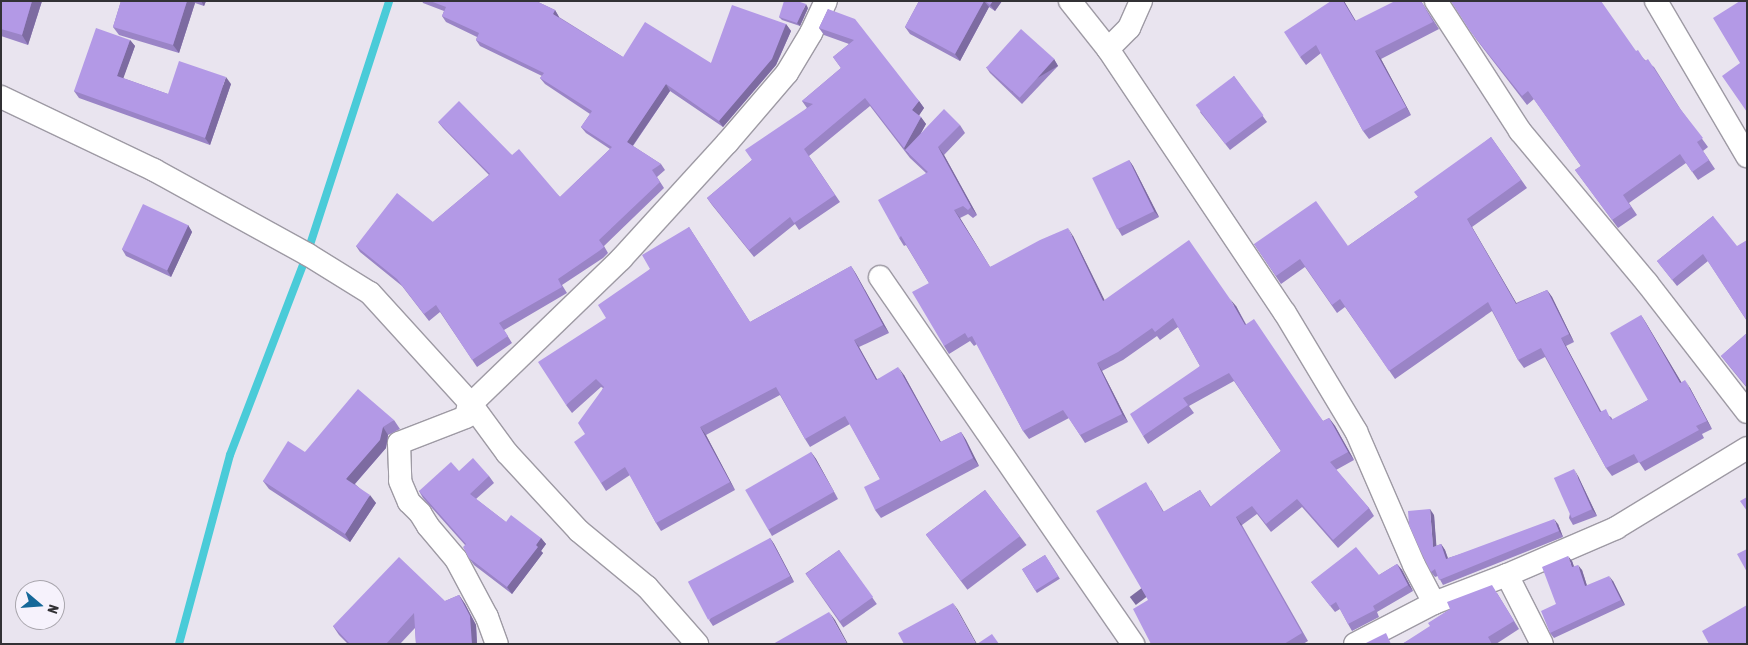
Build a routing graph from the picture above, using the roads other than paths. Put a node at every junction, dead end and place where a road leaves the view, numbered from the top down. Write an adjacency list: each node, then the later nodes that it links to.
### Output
1 (826, 1): 10 (street)
2 (1070, 1): 6 (street)
3 (1141, 1): 6 (street)
4 (1436, 1): 11 (street)
5 (1656, 1): 8 (street)
6 (1108, 49): 14 (street)
7 (1, 96): 10 (street)
8 (1747, 156)
9 (880, 277): 17 (street)
10 (470, 404): 15 (street); 16 (street)
11 (1747, 412)
12 (1747, 448): 13 (street)
13 (1507, 575): 14 (street); 19 (street)
14 (1434, 603): 18 (street)
15 (497, 644)
16 (697, 644)
17 (1133, 644)
18 (1355, 644)
19 (1542, 644)

